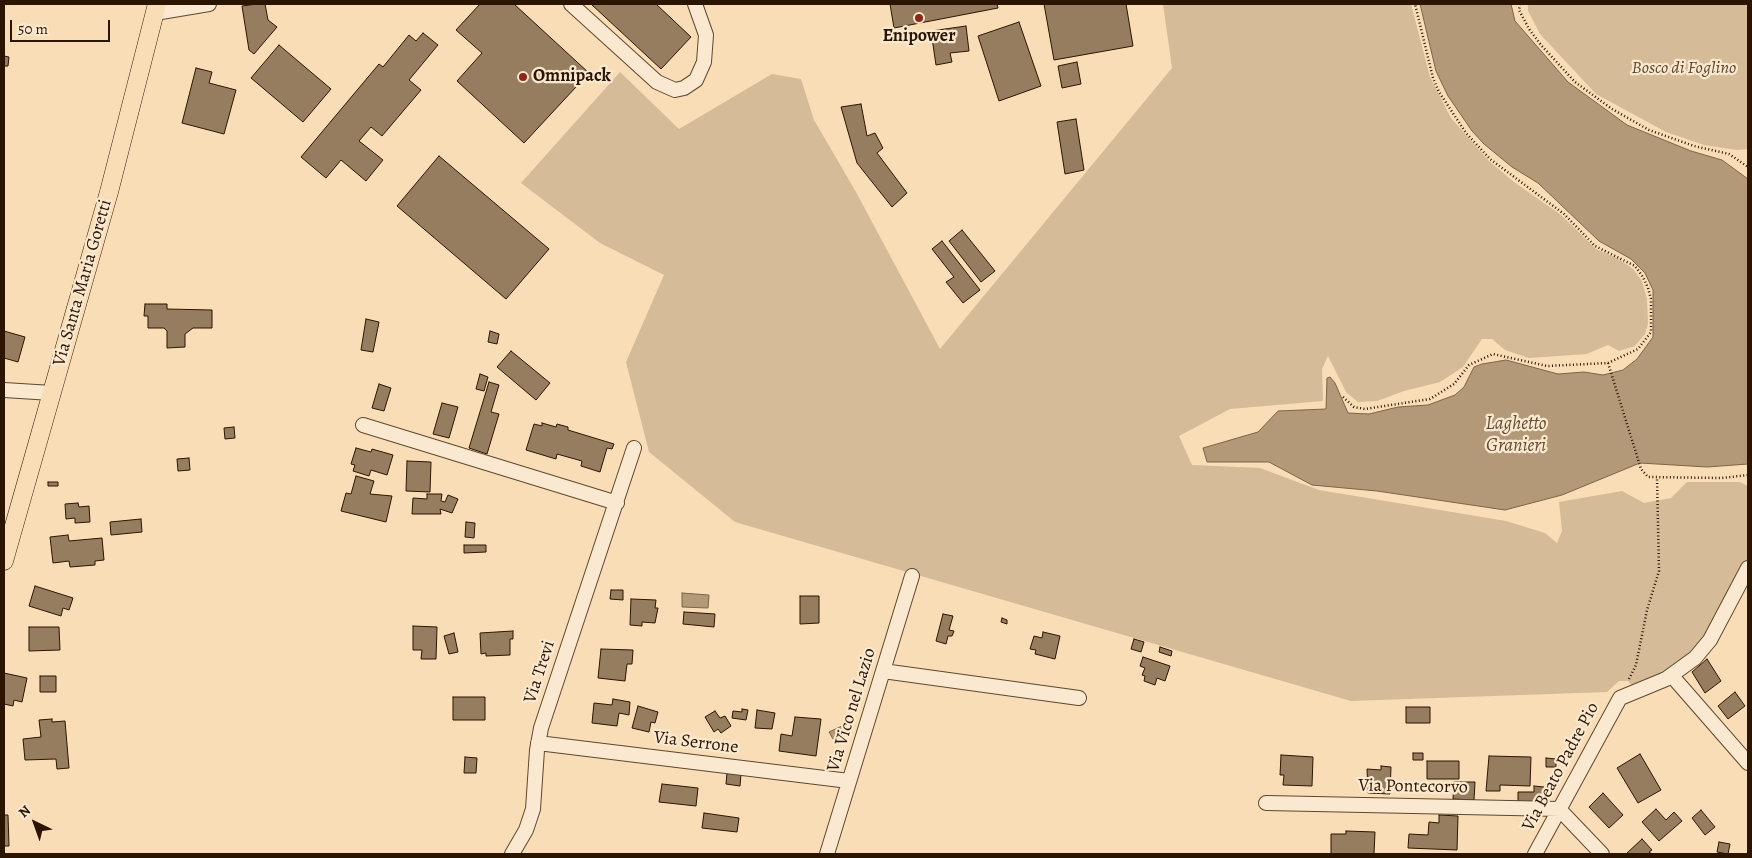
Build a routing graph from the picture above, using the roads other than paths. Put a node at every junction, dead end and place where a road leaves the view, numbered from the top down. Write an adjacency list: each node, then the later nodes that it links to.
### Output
1 (209, 4): 4 (street)
2 (571, 4): 3 (street)
3 (694, 4)
4 (156, 8): 6 (main road, Via Santa Maria Goretti)
5 (4, 390): 6 (street)
6 (52, 393): 10 (main road, Via Santa Maria Goretti)
7 (363, 425): 9 (street)
8 (634, 448): 9 (street, Via Trevi)
9 (617, 503): 16 (street, Via Trevi)
10 (4, 561)
11 (1748, 568): 14 (street)
12 (912, 576): 13 (street, Via Vico nel Lazio)
13 (883, 671): 15 (street); 18 (street, Via Vico nel Lazio)
14 (1672, 676): 17 (street); 20 (street, Via Beato Padre Pio)
15 (1079, 698)
16 (538, 743): 18 (street, Via Serrone); 21 (street, Via Trevi)
17 (1748, 763)
18 (849, 781): 22 (street, Via Vico nel Lazio)
19 (1266, 803): 20 (street, Via Pontecorvo)
20 (1558, 809): 23 (street, Via Beato Padre Pio); 24 (street)
21 (512, 854)
22 (827, 854)
23 (1536, 854)
24 (1602, 854)

